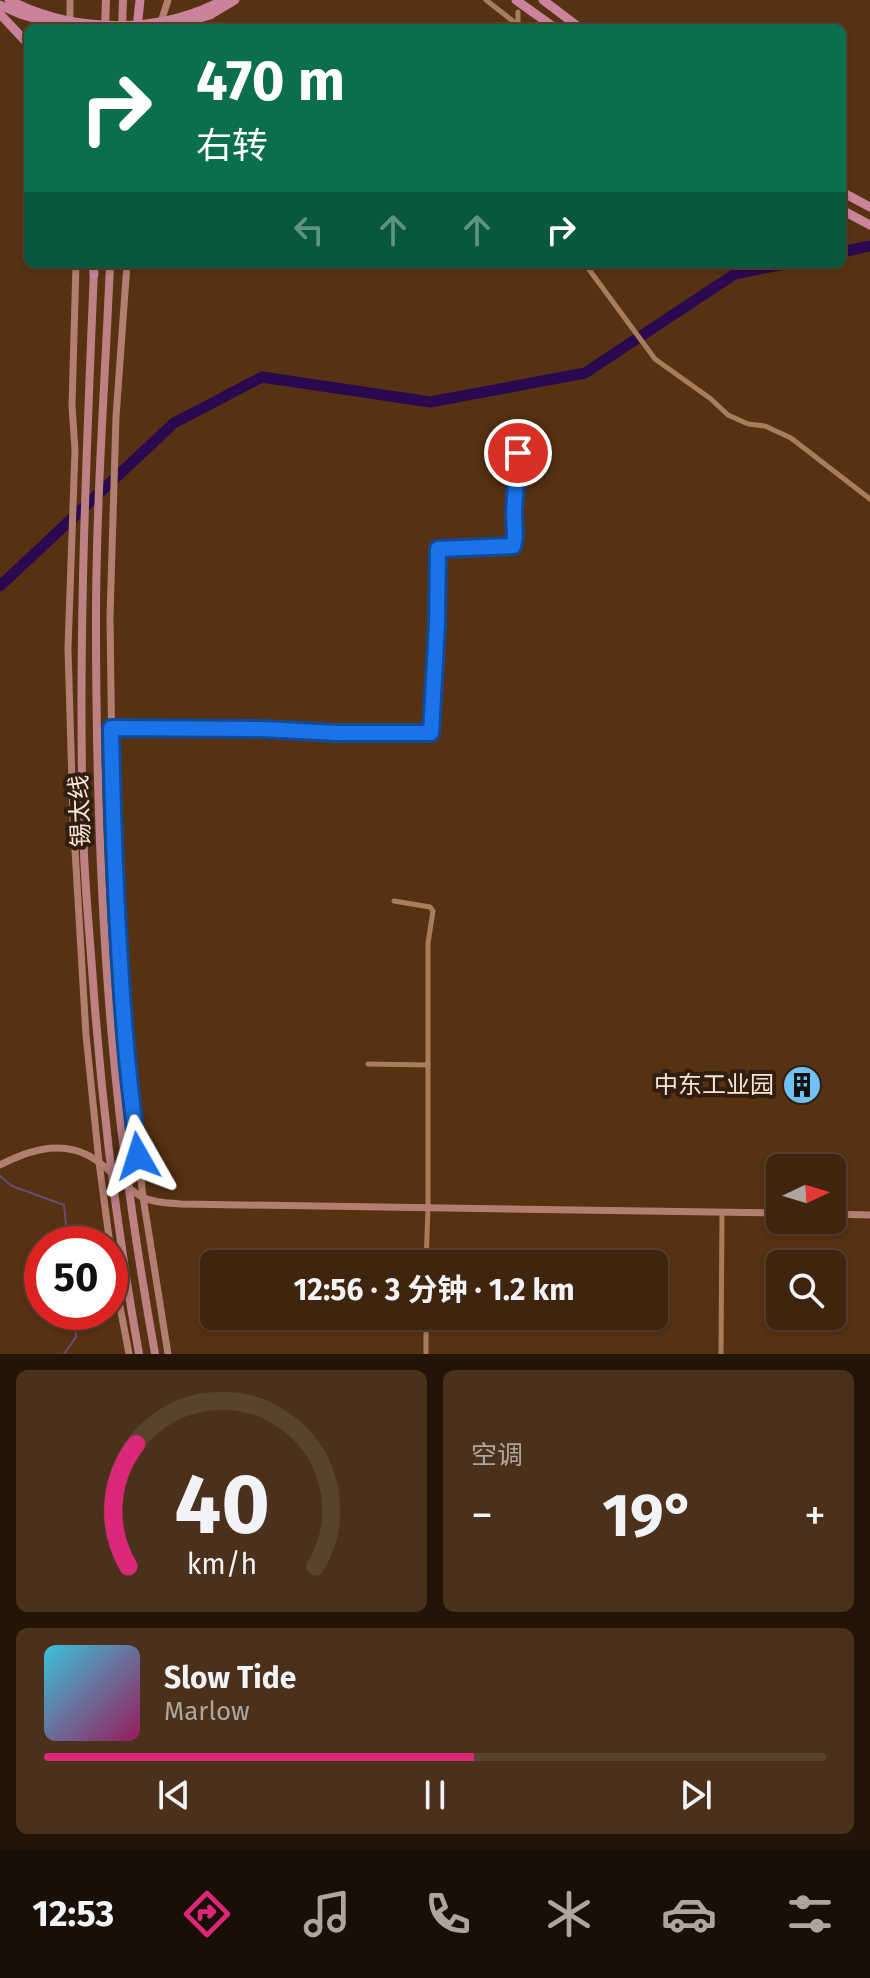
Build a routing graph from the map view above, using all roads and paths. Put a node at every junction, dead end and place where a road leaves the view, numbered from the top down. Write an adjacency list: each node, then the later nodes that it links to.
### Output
1 (9, 0): 13 (highway)
2 (70, 0): 18 (main road)
3 (106, 0): 20 (main road)
4 (123, 0): 21 (main road)
5 (140, 0): 23 (highway)
6 (168, 0): 24 (main road)
7 (223, 0): 14 (highway)
8 (235, 0): 14 (highway)
9 (486, 0): 26 (street)
10 (516, 0): 28 (highway)
11 (543, 0): 29 (highway)
12 (0, 5): 13 (highway)
13 (22, 11): 17 (highway); 19 (highway)
14 (207, 12): 22 (highway); 25 (highway)
15 (518, 12): 27 (street)
16 (0, 14): 30 (highway)
17 (58, 24)
18 (70, 24)
19 (99, 24)
20 (105, 24)
21 (122, 24)
22 (132, 24)
23 (137, 24)
24 (160, 24)
25 (181, 24)
26 (516, 24)
27 (518, 24)
28 (549, 24)
29 (575, 24)
30 (24, 40)
31 (846, 194): 32 (highway)
32 (870, 207)
33 (846, 212): 34 (highway)
34 (870, 225)
35 (76, 268): 46 (main road)
36 (94, 268): 48 (main road, 锡太线)
37 (110, 268): 49 (main road, 锡太线)
38 (127, 268): 42 (main road)
39 (588, 268): 41 (street)
40 (518, 453): 42 (street)
41 (870, 499)
42 (111, 728): 50 (main road)
43 (394, 901): 45 (street)
44 (368, 1064): 45 (street)
45 (428, 1065): 51 (street)
46 (99, 1162): 47 (main road); 48 (main road); 58 (main road)
47 (0, 1165)
48 (112, 1174): 49 (main road); 59 (main road, 锡太线)
49 (128, 1187): 50 (main road); 60 (main road, 锡太线)
50 (143, 1197): 51 (main road); 61 (main road)
51 (428, 1207): 52 (main road); 56 (street)
52 (722, 1212): 53 (main road); 63 (street)
53 (766, 1213)
54 (846, 1214): 55 (main road)
55 (870, 1215)
56 (426, 1250)
57 (426, 1330): 62 (street)
58 (129, 1354)
59 (139, 1354)
60 (155, 1354)
61 (168, 1354)
62 (426, 1354)
63 (721, 1354)

